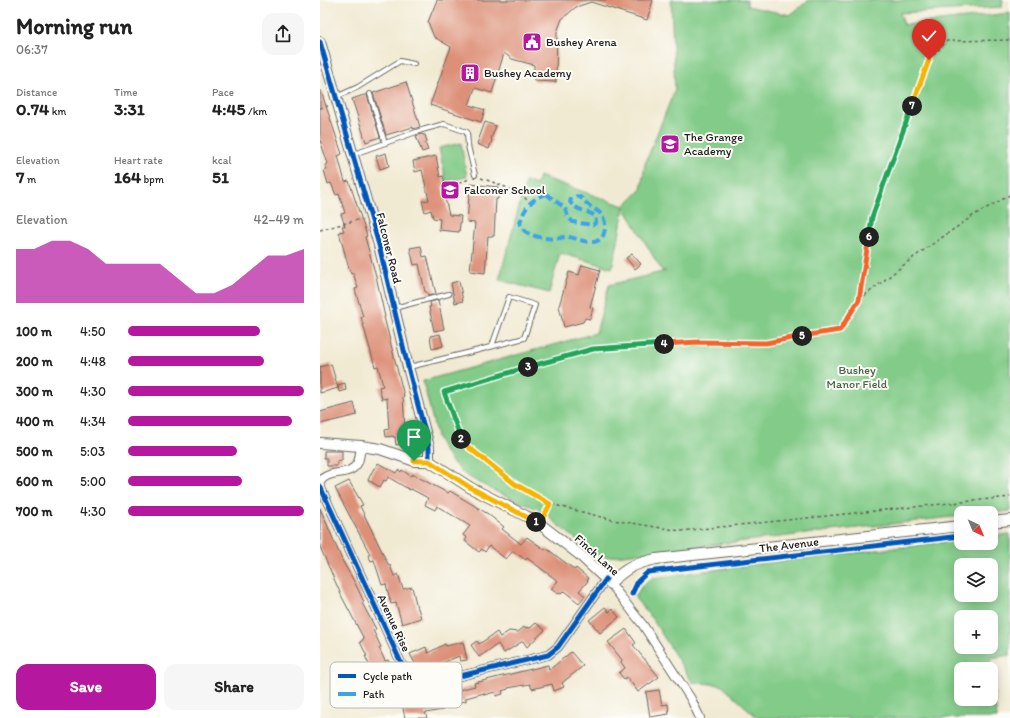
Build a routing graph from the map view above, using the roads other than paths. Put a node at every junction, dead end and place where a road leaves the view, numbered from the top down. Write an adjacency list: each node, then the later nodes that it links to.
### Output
1 (320, 46): 4 (street, Falconer Road)
2 (414, 64): 4 (lane)
3 (370, 94): 5 (lane)
4 (336, 98): 6 (street, Falconer Road)
5 (385, 143): 6 (lane); 7 (lane)
6 (353, 154): 9 (street, Falconer Road)
7 (475, 175)
8 (449, 294): 9 (lane)
9 (394, 308): 11 (street, Falconer Road)
10 (492, 346): 10 (lane); 11 (lane)
11 (408, 367): 14 (street, Falconer Road)
12 (320, 442): 13 (street)
13 (361, 446): 14 (street); 15 (street)
14 (429, 461): 20 (street, Finch Lane)
15 (320, 482)
16 (320, 486): 21 (street, Avenue Rise)
17 (1010, 520): 18 (street)
18 (998, 521)
19 (954, 527): 20 (street, The Avenue)
20 (608, 581): 22 (street, Avenue Rise); 23 (street, Finch Lane)
21 (401, 662)
22 (462, 676)
23 (700, 718)

